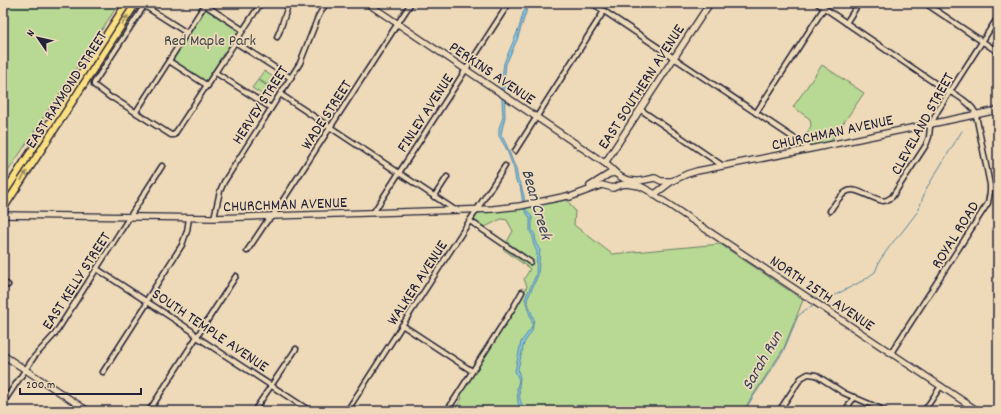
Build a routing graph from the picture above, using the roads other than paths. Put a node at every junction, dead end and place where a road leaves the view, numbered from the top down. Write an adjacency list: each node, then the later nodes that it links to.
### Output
1 (127, 3): 61 (main road, EAST RAYMOND STREET)
2 (136, 3): 64 (main road, EAST RAYMOND STREET, one-way to 2)
3 (140, 3): 15 (street)
4 (261, 3): 22 (street)
5 (289, 3): 24 (street)
6 (326, 3): 32 (street, HERVEY STREET)
7 (367, 3): 20 (main road, PERKINS AVENUE)
8 (411, 3): 20 (street, WADE STREET)
9 (509, 3): 30 (street, FINLEY AVENUE)
10 (592, 3): 18 (street)
11 (710, 3): 28 (main road, EAST SOUTHERN AVENUE)
12 (817, 3): 17 (street)
13 (859, 3): 21 (street)
14 (925, 3): 25 (street)
15 (145, 4): 23 (street); 39 (street)
16 (205, 4): 22 (street); 23 (street)
17 (824, 8): 21 (street); 40 (street)
18 (604, 11): 28 (street); 42 (street)
19 (998, 17): 25 (street, CLEVELAND STREET)
20 (398, 23): 30 (main road, PERKINS AVENUE); 44 (street, WADE STREET)
21 (846, 23): 34 (street)
22 (243, 30): 26 (street)
23 (187, 33): 29 (street)
24 (277, 37)
25 (982, 41): 27 (street); 34 (street, CLEVELAND STREET)
26 (236, 42): 31 (street); 32 (street)
27 (998, 52)
28 (674, 58): 37 (main road, EAST SOUTHERN AVENUE); 40 (street)
29 (169, 61): 33 (street); 39 (street)
30 (466, 69): 42 (main road, PERKINS AVENUE); 51 (street, FINLEY AVENUE)
31 (216, 73): 33 (street); 36 (street)
32 (291, 78): 35 (street, HERVEY STREET)
33 (208, 86): 39 (street)
34 (950, 92): 41 (street); 43 (street, CLEVELAND STREET)
35 (280, 94): 36 (street, HERVEY STREET); 44 (street)
36 (271, 108): 73 (street, HERVEY STREET)
37 (641, 110): 47 (main road, EAST SOUTHERN AVENUE); 50 (street)
38 (998, 110): 41 (main road, CHURCHMAN AVENUE)
39 (136, 112)
40 (756, 113): 45 (street)
41 (976, 115): 43 (main road, CHURCHMAN AVENUE); 86 (street, ROYAL ROAD)
42 (537, 117): 46 (street); 47 (main road, PERKINS AVENUE)
43 (931, 124): 45 (main road, CHURCHMAN AVENUE); 67 (street, CLEVELAND STREET)
44 (330, 127): 51 (street); 70 (street, WADE STREET)
45 (810, 150): 50 (main road, CHURCHMAN AVENUE)
46 (515, 151)
47 (604, 163): 52 (main road, PERKINS AVENUE); 53 (main road)
48 (162, 166): 71 (street, EAST KELLY STREET)
49 (505, 166): 65 (street, WALKER AVENUE)
50 (723, 166): 56 (main road, CHURCHMAN AVENUE)
51 (399, 173): 63 (street); 68 (street, FINLEY AVENUE)
52 (618, 175): 53 (main road, CHURCHMAN AVENUE); 55 (main road, CHURCHMAN AVENUE); 57 (main road)
53 (607, 176): 58 (main road); 62 (main road, CHURCHMAN AVENUE)
54 (447, 177): 63 (street)
55 (659, 180): 56 (main road, CHURCHMAN AVENUE); 59 (main road)
56 (672, 181): 59 (main road, CHURCHMAN AVENUE)
57 (620, 185): 58 (main road, CHURCHMAN AVENUE); 60 (main road, CHURCHMAN AVENUE)
58 (609, 186): 62 (main road, CHURCHMAN AVENUE)
59 (662, 190): 60 (main road, CHURCHMAN AVENUE)
60 (653, 194): 86 (main road, NORTH 25TH AVENUE)
61 (3, 195)
62 (567, 196): 65 (main road, CHURCHMAN AVENUE)
63 (434, 197): 66 (street)
64 (3, 209)
65 (477, 210): 66 (main road, CHURCHMAN AVENUE); 74 (street, WALKER AVENUE)
66 (455, 211): 68 (main road, CHURCHMAN AVENUE)
67 (830, 211)
68 (373, 214): 70 (main road, CHURCHMAN AVENUE)
69 (3, 215): 71 (main road, CHURCHMAN AVENUE)
70 (272, 217): 73 (main road, CHURCHMAN AVENUE); 75 (street, WADE STREET)
71 (129, 218): 72 (main road, CHURCHMAN AVENUE); 77 (street, EAST KELLY STREET)
72 (189, 218): 73 (main road, CHURCHMAN AVENUE); 82 (street)
73 (214, 218)
74 (470, 221): 76 (street); 83 (street, WALKER AVENUE)
75 (247, 251)
76 (530, 262)
77 (97, 269): 82 (street, SOUTH TEMPLE AVENUE); 88 (street, EAST KELLY STREET)
78 (236, 276): 84 (street)
79 (3, 282): 80 (street)
80 (8, 285)
81 (522, 292): 89 (street)
82 (148, 301): 84 (street, SOUTH TEMPLE AVENUE); 90 (street)
83 (402, 325): 89 (street); 99 (street, WALKER AVENUE)
84 (197, 337): 91 (street, SOUTH TEMPLE AVENUE); 96 (street)
85 (296, 349): 91 (street)
86 (891, 353): 92 (main road, NORTH 25TH AVENUE)
87 (3, 355): 88 (main road)
88 (25, 369): 94 (street, EAST KELLY STREET); 95 (main road)
89 (472, 371): 100 (street)
90 (103, 372)
91 (272, 385): 97 (street); 98 (street, SOUTH TEMPLE AVENUE)
92 (941, 386): 104 (street); 105 (main road, NORTH 25TH AVENUE)
93 (854, 398): 101 (street); 102 (street); 103 (street)
94 (3, 403)
95 (88, 411)
96 (149, 411)
97 (254, 411)
98 (310, 411)
99 (347, 411)
100 (447, 411)
101 (779, 411)
102 (845, 411)
103 (886, 411)
104 (924, 411)
105 (978, 411)

